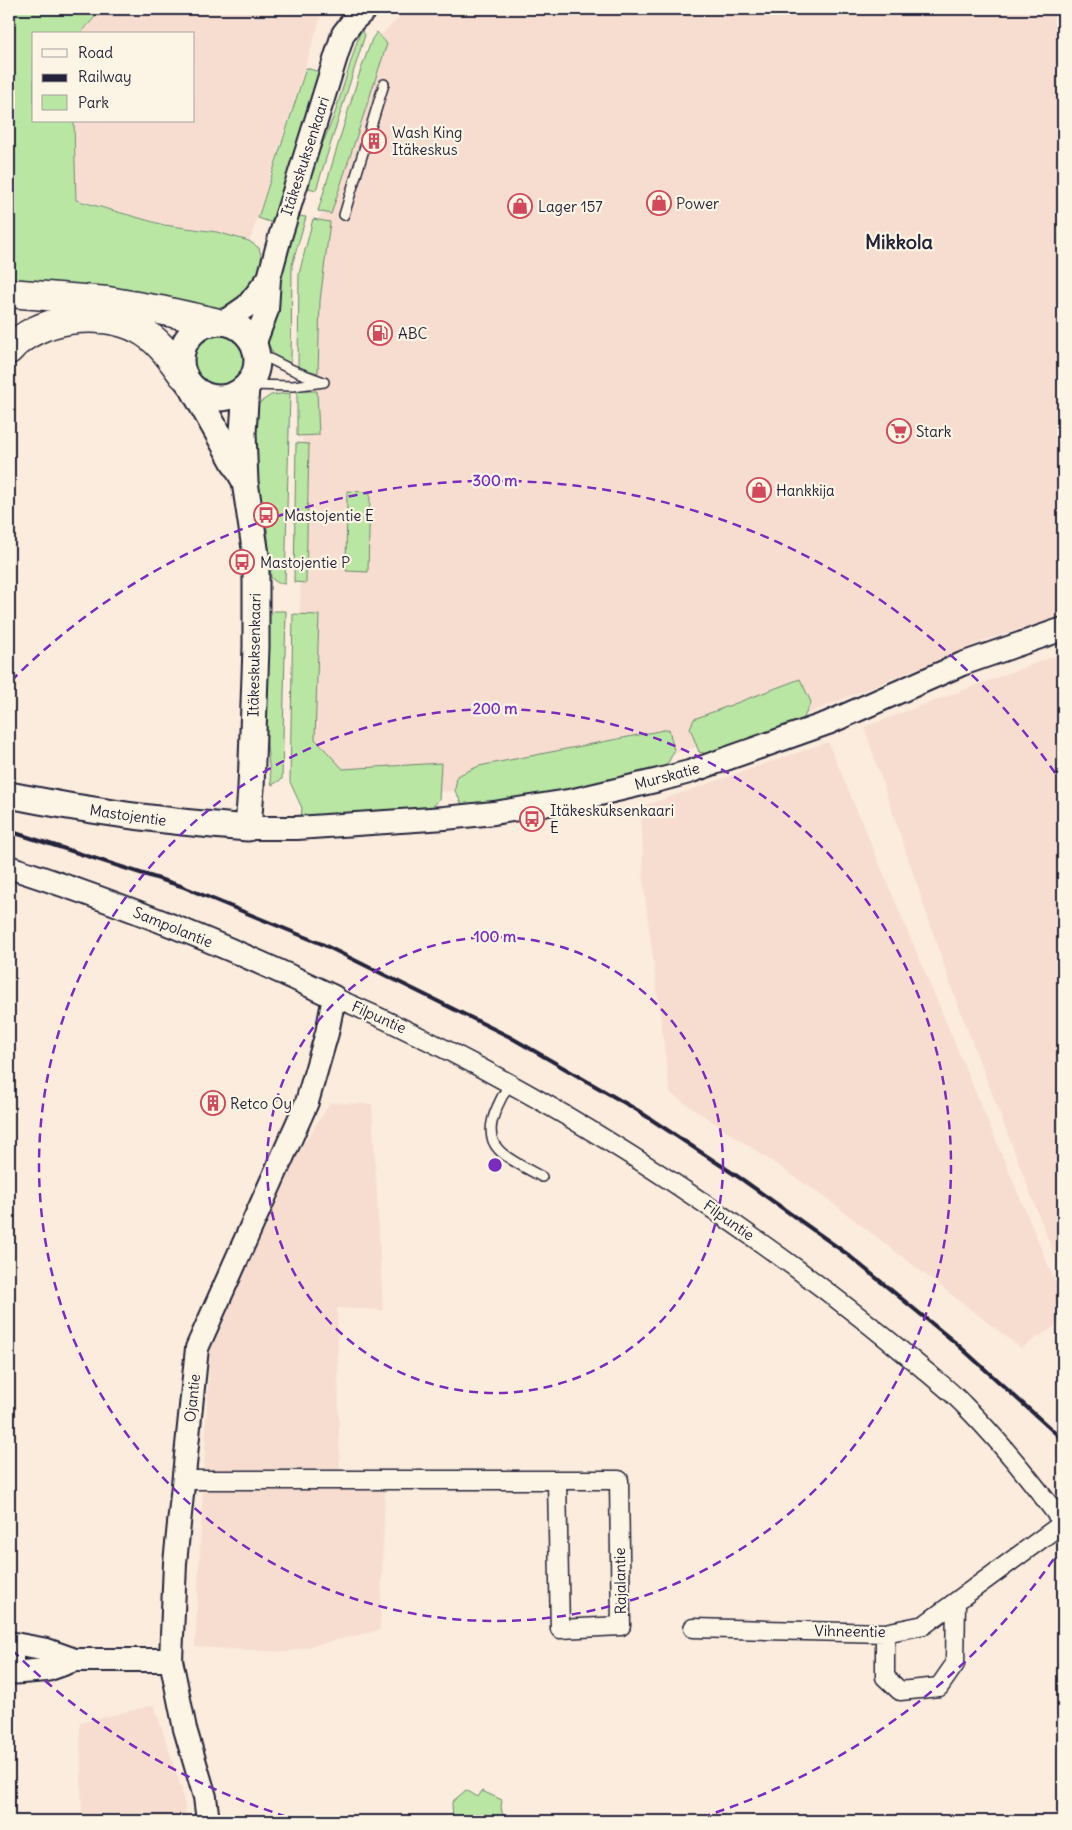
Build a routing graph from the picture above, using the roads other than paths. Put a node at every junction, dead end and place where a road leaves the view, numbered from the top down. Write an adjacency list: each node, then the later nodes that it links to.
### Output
1 (341, 9): 3 (street, Itäkeskuksenkaari)
2 (366, 9): 3 (street, Itäkeskuksenkaari)
3 (344, 34): 6 (street, Itäkeskuksenkaari)
4 (384, 84): 5 (lane)
5 (344, 215)
6 (270, 278): 8 (street, Itäkeskuksenkaari); 9 (street, Itäkeskuksenkaari)
7 (9, 293): 8 (main road)
8 (219, 322): 9 (main road); 11 (main road)
9 (255, 348): 12 (main road); 12 (lane)
10 (9, 350): 11 (main road)
11 (188, 382): 12 (main road); 13 (main road, Itäkeskuksenkaari)
12 (248, 386): 13 (main road, Itäkeskuksenkaari)
13 (245, 482): 16 (main road, Itäkeskuksenkaari)
14 (1063, 629): 16 (street, Murskatie)
15 (9, 795): 16 (main road, Mastojentie)
16 (248, 828)
17 (9, 867): 18 (street, Sampolantie)
18 (334, 997): 19 (street, Filpuntie); 21 (street, Ojantie)
19 (510, 1082): 20 (lane); 23 (street, Filpuntie)
20 (542, 1178)
21 (184, 1480): 22 (street, Rajalantie); 30 (street, Ojantie)
22 (557, 1481): 22 (street, Rajalantie)
23 (1063, 1523): 24 (street, Vihneentie)
24 (956, 1602): 26 (street, Vihneentie); 26 (street)
25 (693, 1628): 26 (street, Vihneentie)
26 (885, 1634)
27 (9, 1643): 29 (street)
28 (9, 1652): 31 (main road)
29 (75, 1660): 30 (street); 32 (street)
30 (171, 1660): 33 (street, Ojantie)
31 (9, 1664)
32 (9, 1673)
33 (208, 1821)

